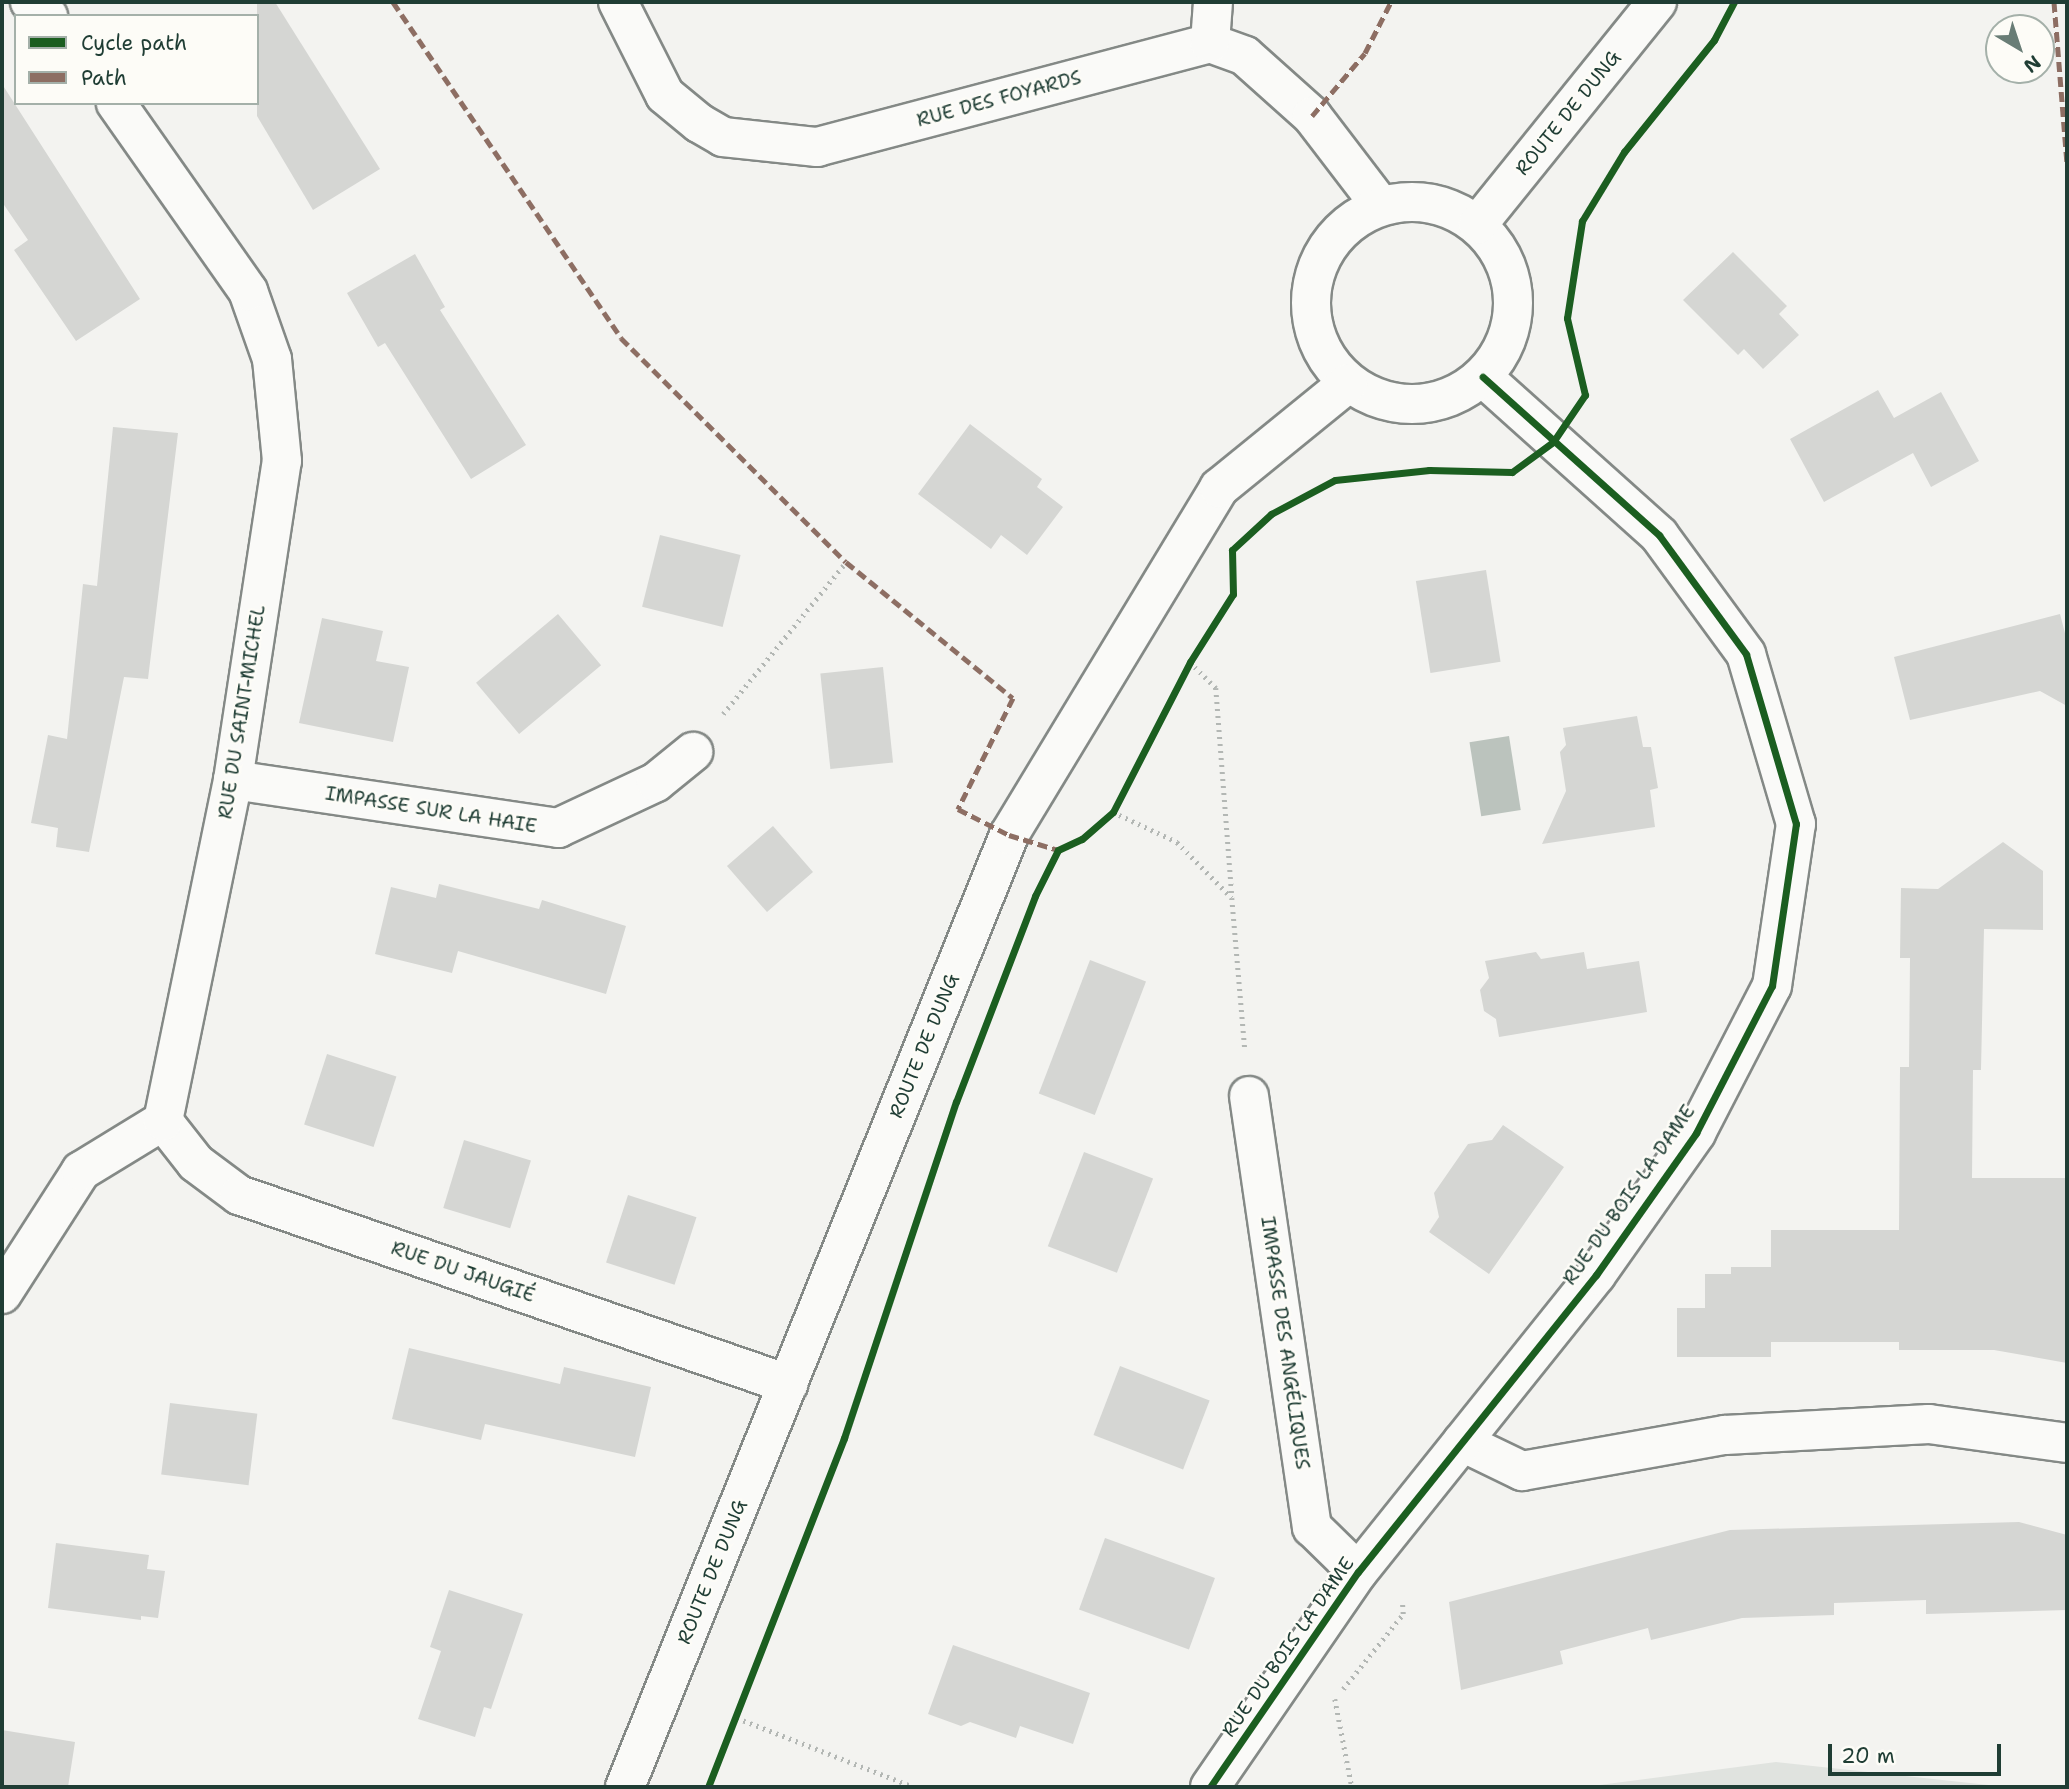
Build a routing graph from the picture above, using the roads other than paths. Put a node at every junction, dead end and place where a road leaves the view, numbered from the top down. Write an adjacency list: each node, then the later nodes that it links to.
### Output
1 (30, 2): 5 (street)
2 (618, 2): 6 (street, RUE DES FOYARDS)
3 (1213, 2): 6 (street)
4 (1657, 2): 9 (street, ROUTE DE DUNG)
5 (45, 14)
6 (1210, 43): 8 (street)
7 (117, 105): 13 (street, RUE DU SAINT-MICHEL)
8 (1380, 205): 9 (street); 11 (street)
9 (1478, 224): 10 (street)
10 (1483, 377): 11 (street); 18 (street, RUE DU BOIS LA DAME)
11 (1348, 383): 17 (street, ROUTE DE DUNG)
12 (692, 752): 13 (street, IMPASSE SUR LA HAIE)
13 (233, 780): 15 (street, RUE DU SAINT-MICHEL)
14 (1249, 1096): 20 (street, IMPASSE DES ANGÉLIQUES)
15 (163, 1121): 16 (street); 17 (street, RUE DU JAUGIÉ)
16 (2, 1294)
17 (788, 1384): 21 (street, ROUTE DE DUNG)
18 (1462, 1442): 19 (street); 20 (street, RUE DU BOIS LA DAME)
19 (2067, 1443)
20 (1358, 1572): 22 (street, RUE DU BOIS LA DAME)
21 (625, 1787)
22 (1210, 1787)

